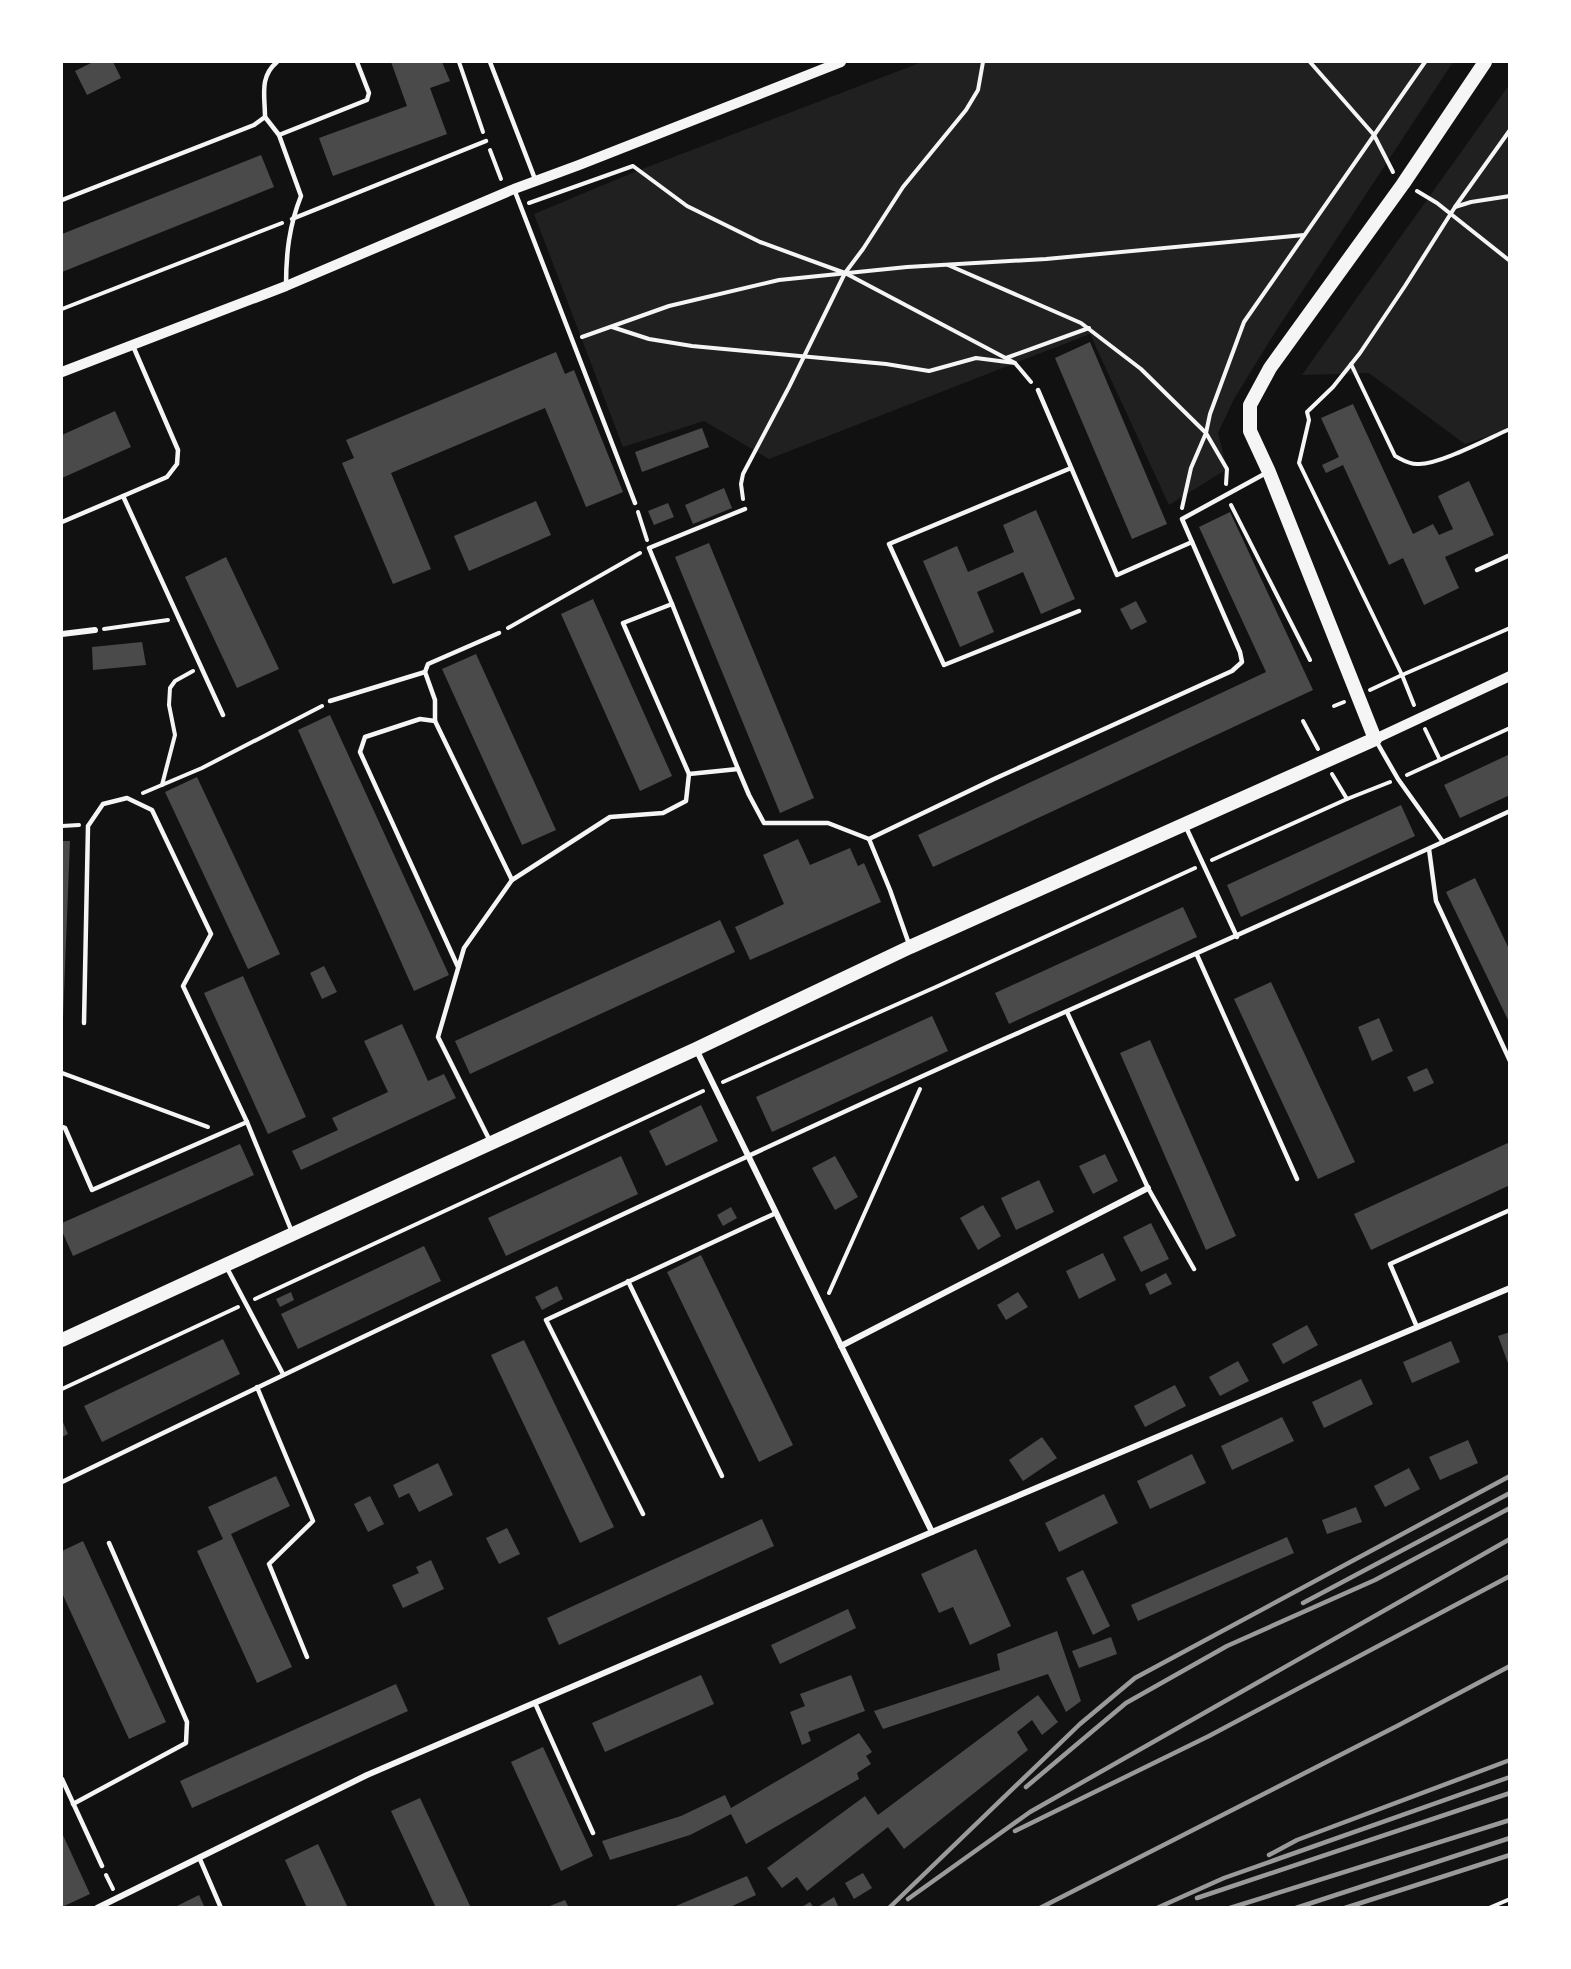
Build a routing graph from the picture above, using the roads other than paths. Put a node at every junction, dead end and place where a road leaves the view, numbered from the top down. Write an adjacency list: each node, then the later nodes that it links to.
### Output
1 (277, 62): 6 (lane)
2 (357, 62): 7 (lane)
3 (490, 62): 9 (lane)
4 (841, 62): 9 (street)
5 (1485, 62): 18 (main road)
6 (265, 117): 7 (lane); 11 (lane)
7 (279, 135): 12 (lane)
8 (486, 141): 12 (lane)
9 (536, 182): 10 (street)
10 (514, 189): 13 (street); 20 (lane)
11 (62, 200)
12 (292, 219): 13 (lane)
13 (286, 286): 14 (street)
14 (132, 344): 15 (street); 19 (lane)
15 (62, 372)
16 (1038, 390): 17 (lane)
17 (1071, 468): 23 (lane); 27 (lane)
18 (1269, 472): 23 (lane); 36 (main road)
19 (123, 496): 22 (lane); 34 (lane)
20 (635, 503)
21 (745, 509): 26 (lane)
22 (62, 522)
23 (1192, 542): 41 (lane)
24 (1509, 555): 25 (lane)
25 (1477, 570)
26 (672, 604): 37 (lane); 38 (lane)
27 (1079, 611)
28 (94, 630): 30 (street)
29 (499, 633): 31 (lane)
30 (62, 634)
31 (425, 672): 33 (lane); 35 (lane)
32 (1509, 676): 36 (street)
33 (330, 701)
34 (223, 715)
35 (435, 722): 44 (lane); 48 (lane)
36 (1375, 739): 40 (main road); 42 (lane)
37 (738, 769): 38 (lane); 41 (lane)
38 (689, 774): 44 (lane)
39 (1509, 811): 42 (lane)
40 (1184, 824): 45 (lane); 46 (main road)
41 (869, 839): 46 (lane)
42 (1443, 842): 43 (lane)
43 (1429, 849): 45 (lane); 52 (lane)
44 (512, 880): 48 (lane)
45 (1237, 937): 47 (lane)
46 (910, 947): 51 (main road)
47 (1197, 955): 49 (lane); 57 (lane)
48 (458, 967): 55 (lane)
49 (1067, 1012): 56 (lane); 58 (lane)
50 (84, 1023): 53 (lane)
51 (696, 1048): 55 (main road); 56 (street)
52 (1509, 1061)
53 (247, 1122): 54 (lane); 61 (lane)
54 (62, 1127)
55 (491, 1143): 61 (main road)
56 (749, 1156): 60 (street); 69 (lane)
57 (1297, 1179)
58 (1148, 1188): 63 (lane); 68 (street)
59 (1509, 1210): 66 (lane)
60 (776, 1213): 64 (lane); 68 (street)
61 (293, 1234): 62 (main road)
62 (226, 1266): 67 (main road); 69 (lane)
63 (1194, 1269)
64 (628, 1281): 71 (lane); 73 (lane)
65 (1509, 1288): 66 (street)
66 (1417, 1327): 74 (street)
67 (62, 1340)
68 (841, 1346): 74 (street)
69 (283, 1374): 70 (lane)
70 (257, 1387): 72 (lane); 76 (lane)
71 (723, 1476)
72 (62, 1482)
73 (644, 1514)
74 (932, 1533): 77 (street)
75 (109, 1543): 79 (lane)
76 (307, 1657)
77 (535, 1703): 80 (lane); 81 (street)
78 (62, 1779): 79 (lane)
79 (73, 1804): 82 (lane)
80 (593, 1833)
81 (199, 1857): 83 (street); 84 (lane)
82 (102, 1866)
83 (97, 1908)
84 (221, 1908)

